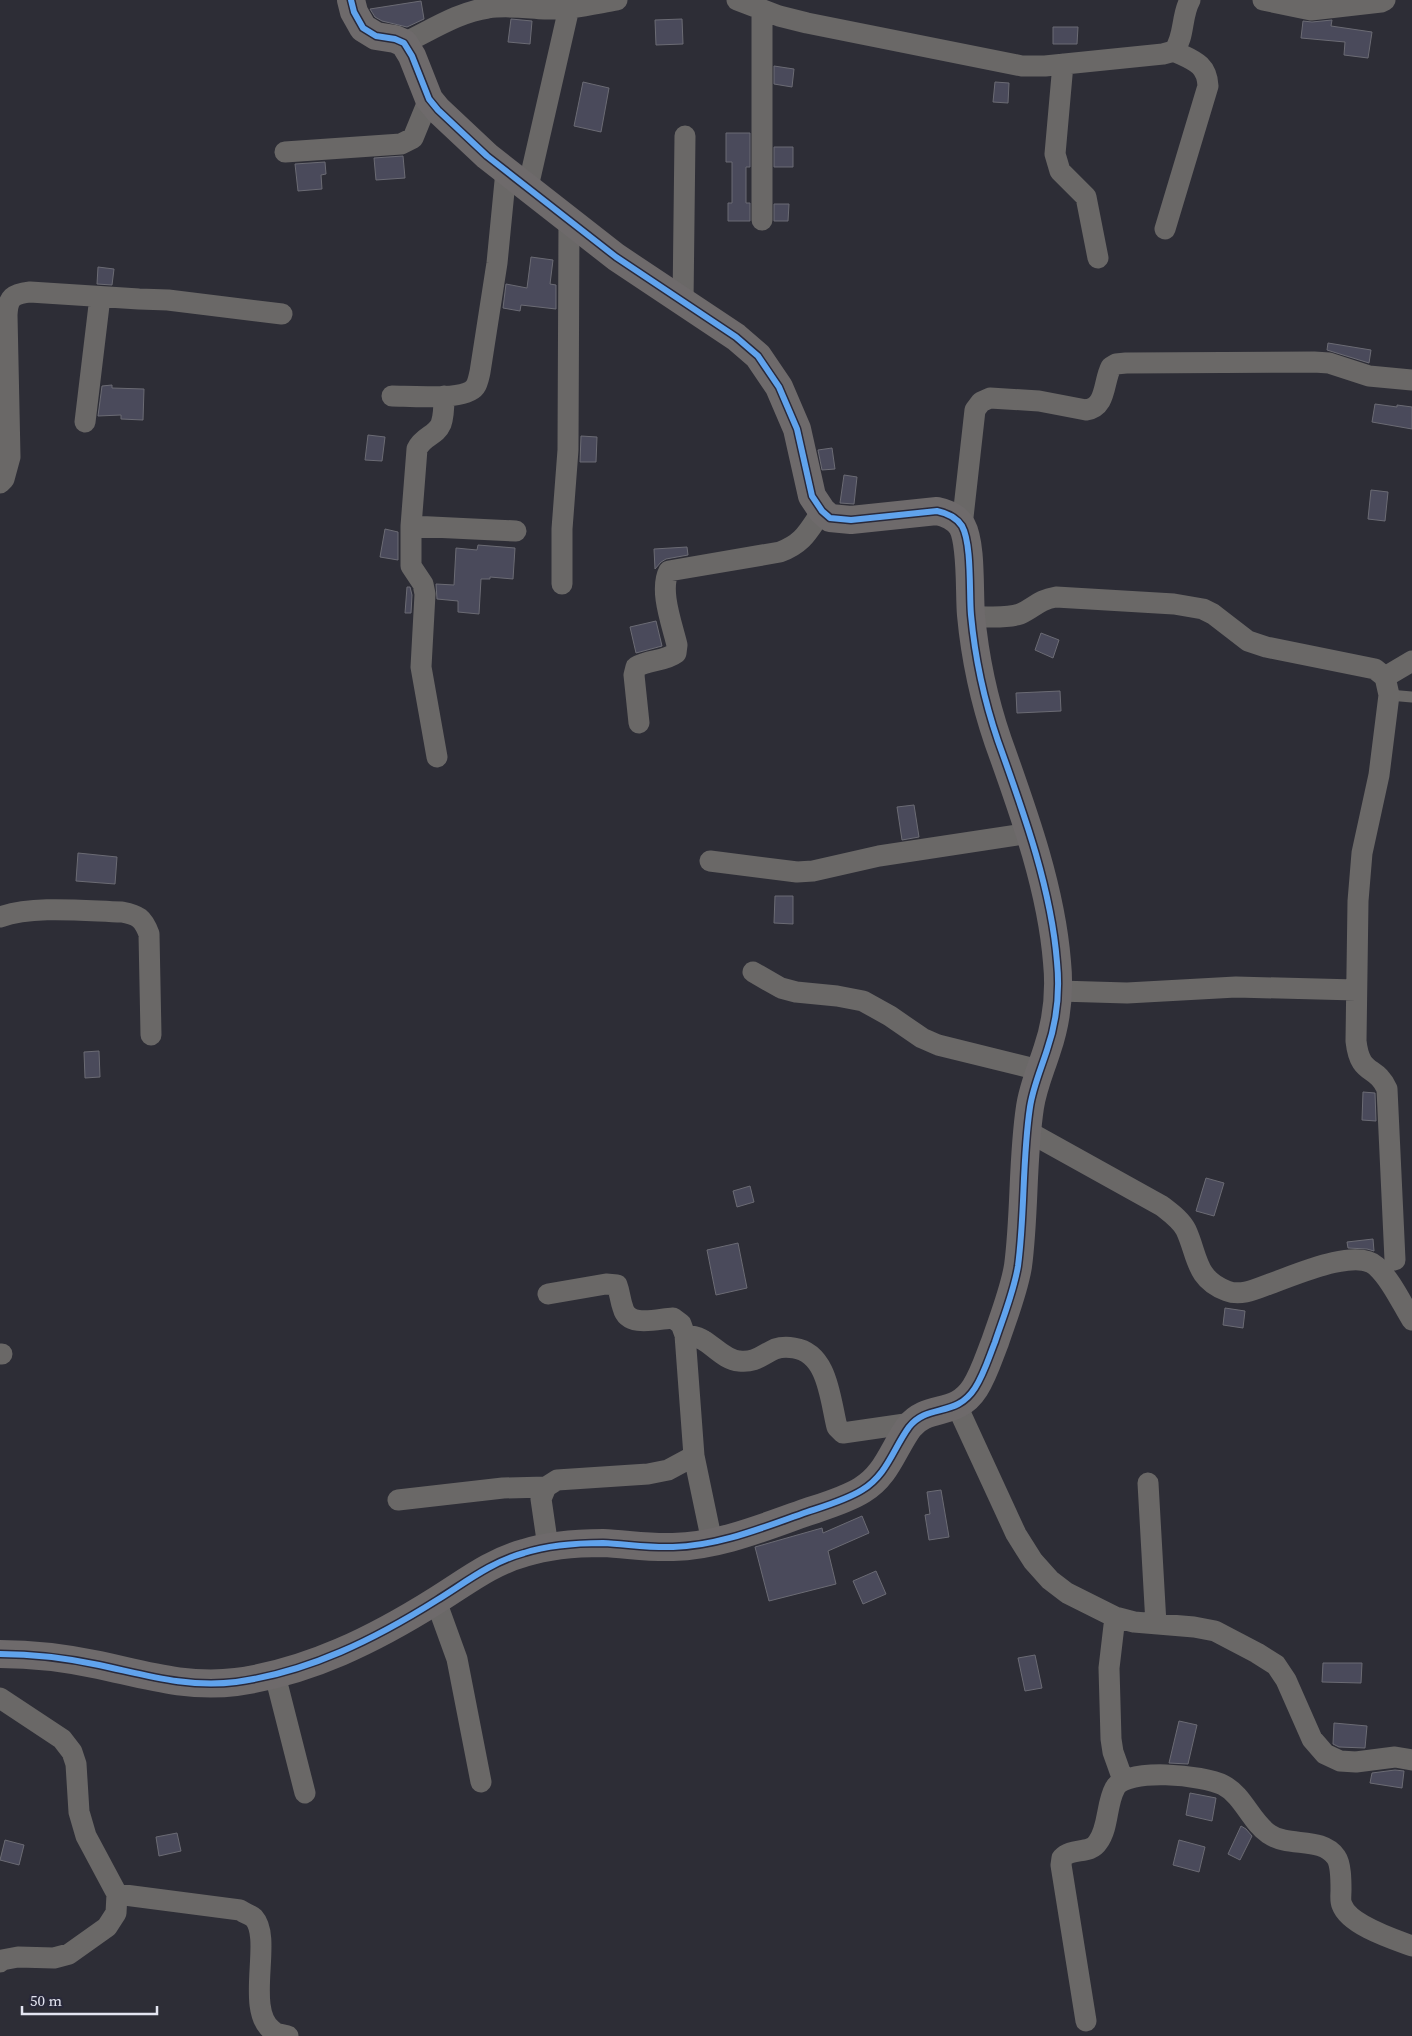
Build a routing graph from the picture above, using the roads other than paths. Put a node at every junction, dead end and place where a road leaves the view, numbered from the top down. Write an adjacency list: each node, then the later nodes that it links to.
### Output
1 (351, 0): 9 (street)
2 (617, 0): 7 (street)
3 (738, 0): 8 (street)
4 (1190, 0): 10 (street)
5 (1264, 0): 6 (street)
6 (1385, 0)
7 (569, 8): 9 (street); 16 (street)
8 (762, 10): 11 (street); 18 (street)
9 (404, 43): 12 (street)
10 (1174, 51): 11 (street); 19 (street)
11 (1063, 64): 20 (street)
12 (429, 99): 14 (street); 15 (street)
13 (685, 136): 22 (street)
14 (285, 152)
15 (506, 170): 16 (street); 26 (street)
16 (528, 187): 17 (street)
17 (568, 220): 22 (street); 33 (street)
18 (762, 220)
19 (1165, 229)
20 (1098, 258)
21 (100, 297): 23 (street); 27 (street); 28 (street)
22 (683, 303): 29 (street)
23 (282, 314)
24 (1412, 380): 31 (street)
25 (392, 396): 26 (street)
26 (444, 396): 30 (street)
27 (85, 422)
28 (0, 483)
29 (822, 511): 31 (street); 38 (street)
30 (411, 526): 32 (street); 39 (street)
31 (962, 526): 34 (street)
32 (516, 531)
33 (562, 584)
34 (971, 617): 36 (street); 40 (street)
35 (1412, 661): 36 (street)
36 (1387, 686): 37 (lane); 44 (street)
37 (1412, 697)
38 (639, 723)
39 (437, 757)
40 (1030, 833): 41 (street); 45 (street)
41 (710, 861)
42 (0, 917): 46 (street)
43 (753, 972): 47 (street)
44 (1356, 990): 45 (street); 49 (street)
45 (1059, 991): 47 (street)
46 (151, 1035)
47 (1039, 1070): 48 (street)
48 (1027, 1131): 50 (street); 54 (street)
49 (1404, 1258): 50 (street)
50 (1375, 1265): 52 (street)
51 (548, 1294): 53 (street)
52 (1412, 1320)
53 (685, 1335): 55 (street); 56 (street)
54 (957, 1406): 55 (street); 63 (street)
55 (912, 1423): 60 (street)
56 (694, 1456): 58 (street); 60 (street)
57 (1148, 1483): 64 (street)
58 (546, 1487): 59 (street); 61 (street)
59 (398, 1500)
60 (712, 1542): 61 (street)
61 (548, 1547): 62 (street)
62 (436, 1600): 66 (street); 70 (street)
63 (1115, 1617): 64 (street); 69 (street)
64 (1156, 1624): 68 (street)
65 (0, 1654): 66 (street)
66 (275, 1675): 71 (street)
67 (0, 1698): 72 (street)
68 (1412, 1760)
69 (1123, 1780): 73 (street); 75 (street)
70 (481, 1782)
71 (305, 1793)
72 (117, 1894): 74 (street); 76 (street)
73 (1412, 1946)
74 (0, 1962)
75 (1086, 2021)
76 (288, 2036)

